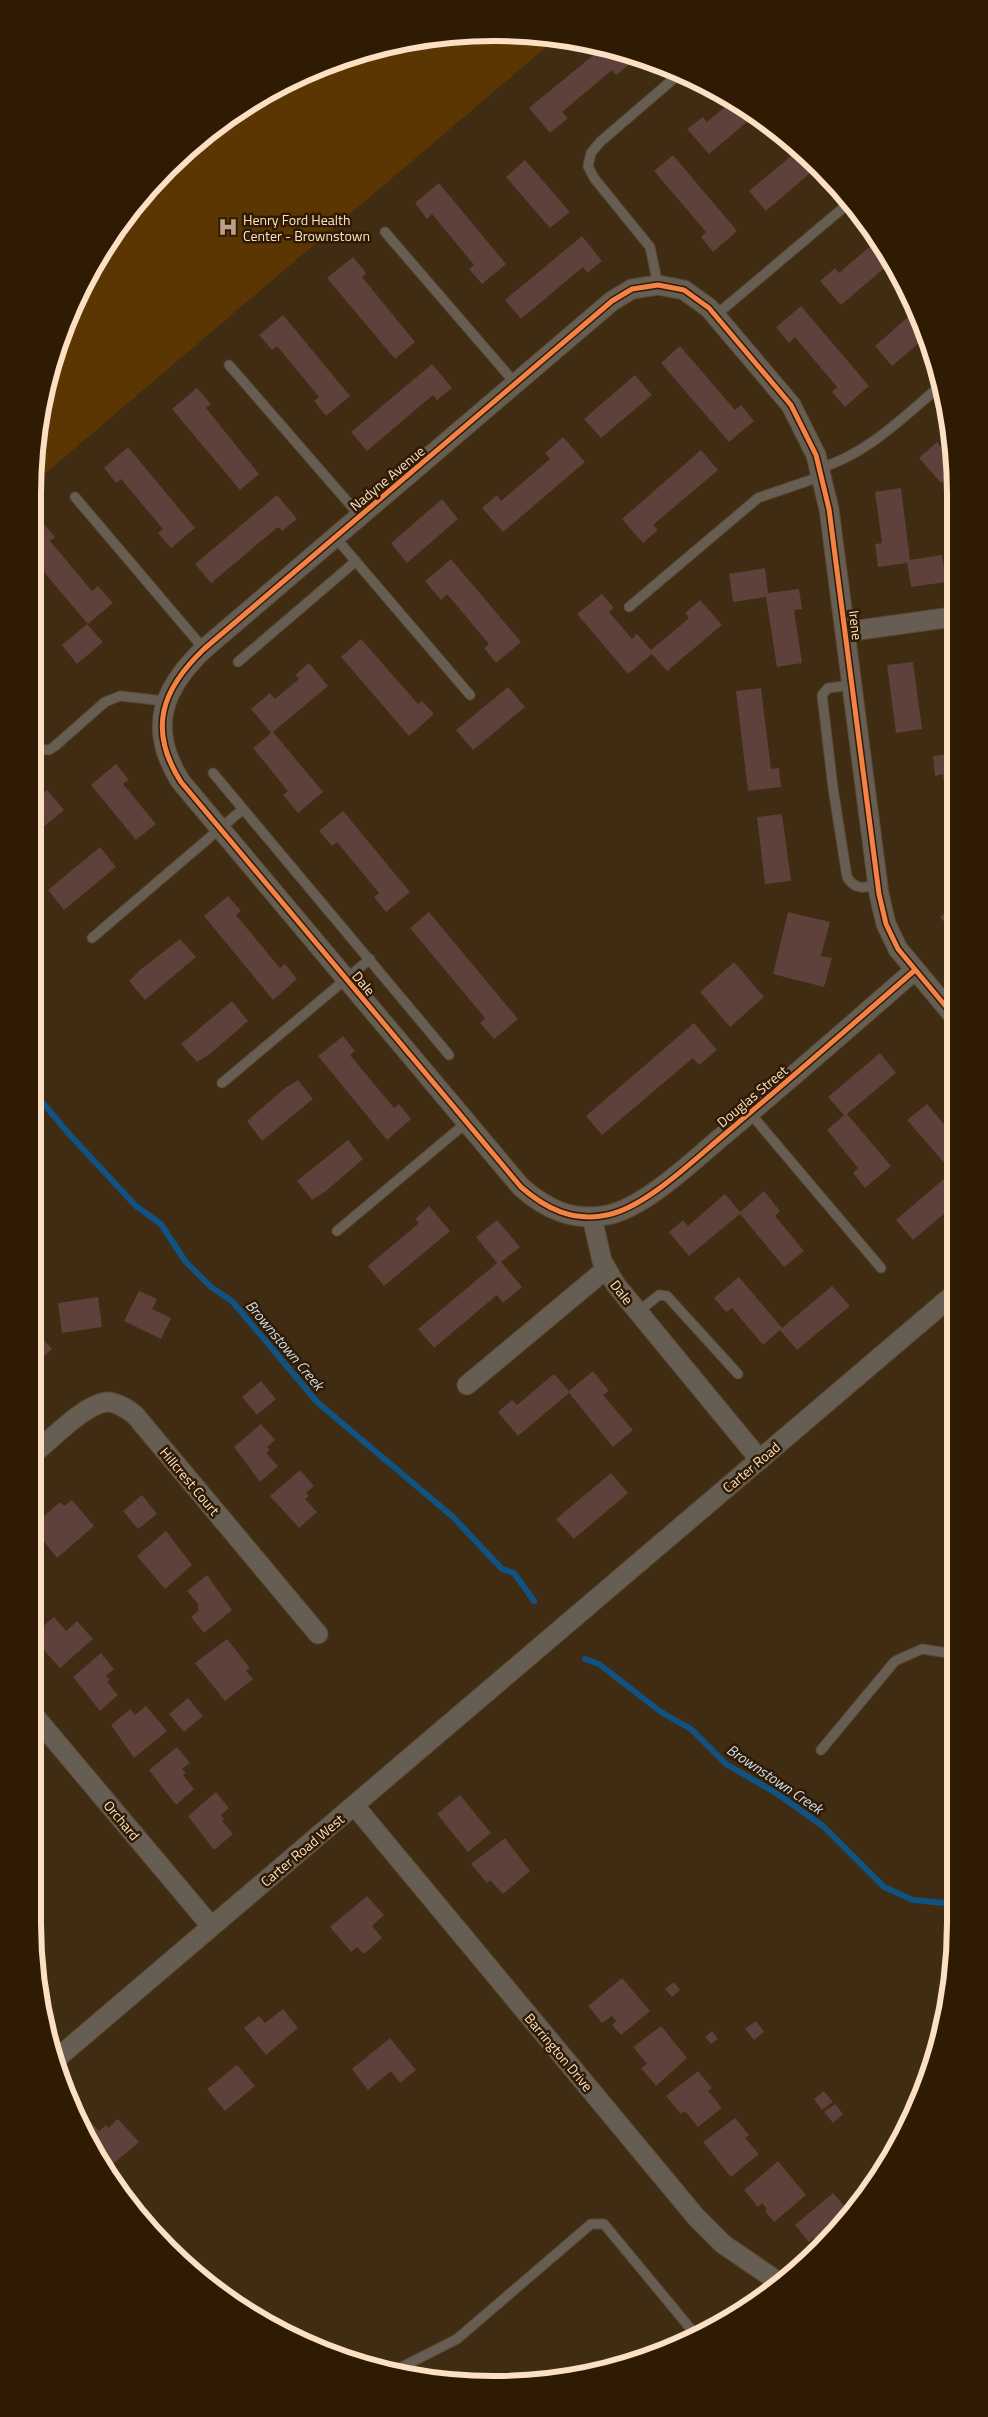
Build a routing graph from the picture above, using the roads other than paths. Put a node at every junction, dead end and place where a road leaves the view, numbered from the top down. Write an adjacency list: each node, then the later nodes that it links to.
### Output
1 (673, 79): 4 (lane)
2 (844, 207): 5 (lane)
3 (385, 232): 7 (lane)
4 (658, 285): 5 (street, Irene); 7 (street, Nadyne Avenue)
5 (716, 315): 9 (street, Irene)
6 (229, 365): 11 (lane)
7 (515, 383): 11 (street, Nadyne Avenue)
8 (934, 391): 9 (lane)
9 (821, 472): 14 (lane); 16 (street, Irene)
10 (75, 496): 17 (lane)
11 (360, 516): 12 (street, Nadyne Avenue)
12 (335, 537): 13 (lane); 17 (street, Nadyne Avenue)
13 (356, 561): 18 (lane); 20 (lane)
14 (629, 607)
15 (947, 618): 16 (street)
16 (845, 632): 19 (street, Irene)
17 (204, 649): 21 (street, Nadyne Avenue)
18 (238, 662)
19 (852, 685): 27 (street, Irene); 27 (lane)
20 (470, 695)
21 (166, 701): 22 (street, Nadyne Avenue); 23 (lane)
22 (163, 720): 26 (street, Dale)
23 (41, 750)
24 (213, 773): 25 (lane)
25 (244, 809): 26 (lane); 29 (lane)
26 (221, 830): 28 (lane); 31 (street, Dale)
27 (878, 886): 30 (street, Irene)
28 (92, 938)
29 (370, 959): 31 (lane); 33 (lane)
30 (915, 970): 32 (street, Irene); 35 (street, Douglas Street)
31 (347, 979): 34 (lane); 36 (street, Dale)
32 (947, 1008)
33 (449, 1055)
34 (222, 1083)
35 (750, 1113): 37 (street, Douglas Street); 39 (lane)
36 (466, 1124): 37 (street, Dale); 38 (lane)
37 (592, 1217): 40 (street, Dale)
38 (337, 1231)
39 (881, 1268)
40 (605, 1270): 42 (street, Dale); 44 (street)
41 (947, 1300): 46 (street, Carter Road)
42 (638, 1312): 43 (lane); 46 (street, Dale)
43 (738, 1374)
44 (467, 1385)
45 (41, 1448): 47 (street, Hillcrest Court)
46 (760, 1460): 48 (street, Carter Road)
47 (318, 1634)
48 (549, 1640): 52 (street, Carter Road West)
49 (947, 1653): 51 (lane)
50 (41, 1724): 53 (street, Orchard)
51 (821, 1750)
52 (354, 1805): 53 (street, Carter Road West); 55 (street, Barrington Drive)
53 (211, 1926): 54 (street, Carter Road West)
54 (61, 2055)
55 (774, 2279)
56 (692, 2330): 57 (lane)
57 (403, 2366)

